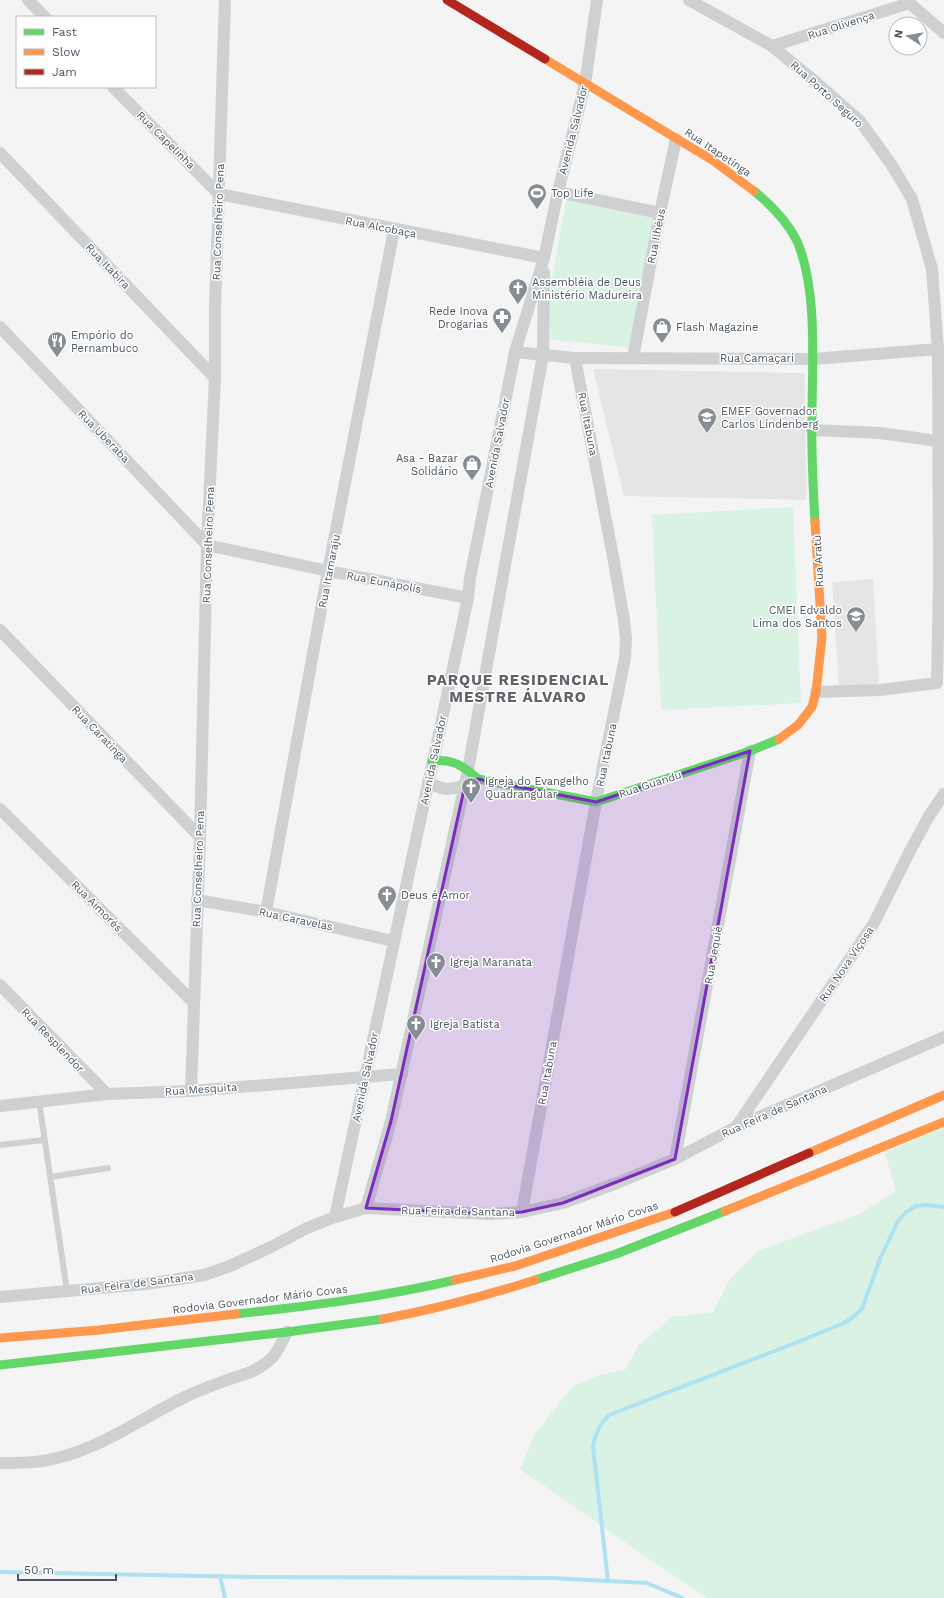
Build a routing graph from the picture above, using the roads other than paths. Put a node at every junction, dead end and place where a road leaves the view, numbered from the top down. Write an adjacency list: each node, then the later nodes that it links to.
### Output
1 (28, 0): 7 (street)
2 (225, 0): 15 (street, Rua Conselheiro Pena)
3 (447, 0): 10 (main road, Rua Itapetinga)
4 (597, 0): 10 (street, Avenida Salvador)
5 (688, 0): 9 (street, Rua Porto Seguro)
6 (908, 1): 8 (street); 9 (street, Rua Olivença)
7 (44, 16)
8 (944, 33)
9 (772, 46): 20 (street, Rua Porto Seguro)
10 (585, 84): 12 (main road, Rua Itapetinga); 14 (street, Avenida Salvador)
11 (114, 88): 15 (street, Rua Capelinha)
12 (676, 138): 16 (street, Rua Ilhéus); 25 (main road, Rua Itapetinga)
13 (0, 154): 26 (street, Rua Itabira)
14 (558, 192): 16 (street); 18 (street, Avenida Salvador)
15 (218, 194): 17 (street, Rua Alcobaça); 26 (street, Rua Conselheiro Pena)
16 (660, 213): 24 (street, Rua Ilhéus)
17 (394, 230): 18 (street, Rua Alcobaça); 30 (street, Rua Itamaraju)
18 (544, 258): 21 (street, Avenida Salvador); 22 (street, Avenida Salvador)
19 (0, 327): 29 (street, Rua Uberaba)
20 (938, 349): 25 (street, Rua Camaçari); 28 (street, Rua Porto Seguro)
21 (514, 352): 22 (street); 32 (street, Avenida Salvador)
22 (543, 355): 23 (street); 38 (street, Avenida Salvador)
23 (575, 358): 24 (street, Rua Camaçari); 43 (street, Rua Itabuna)
24 (633, 358): 25 (street, Rua Camaçari)
25 (813, 359): 27 (main road, Rua Itapetinga)
26 (215, 378): 29 (street, Rua Conselheiro Pena)
27 (812, 430): 28 (street); 35 (main road, Rua Aratú)
28 (941, 444): 31 (street, Rua Porto Seguro)
29 (207, 545): 30 (street, Rua Eunápolis); 45 (street, Rua Conselheiro Pena)
30 (328, 571): 32 (street, Rua Eunápolis); 47 (street, Rua Itamaraju)
31 (942, 579): 34 (street, Rua Porto Seguro)
32 (468, 598): 37 (street, Avenida Salvador)
33 (1, 635): 45 (street, Rua Caratinga)
34 (940, 683): 35 (street)
35 (816, 692): 36 (main road, Rua Aratú)
36 (750, 751): 43 (main road, Rua Guandu); 63 (street, Rua Jequié)
37 (432, 761): 38 (main road); 40 (street, Avenida Salvador)
38 (468, 770): 39 (main road); 41 (street, Avenida Salvador)
39 (478, 780): 41 (street); 43 (main road, Rua Guandu)
40 (428, 782): 41 (street); 48 (street, Avenida Salvador)
41 (465, 785): 52 (street, Avenida Salvador)
42 (944, 794): 60 (street, Rua Nova Viçosa)
43 (596, 802): 67 (street, Rua Itabuna)
44 (0, 809): 50 (street, Rua Aimorés)
45 (200, 837): 46 (street, Rua Conselheiro Pena)
46 (197, 900): 47 (street, Rua Caravelas); 50 (street, Rua Conselheiro Pena)
47 (266, 912): 48 (street, Rua Caravelas)
48 (393, 941): 53 (street, Avenida Salvador)
49 (0, 985): 55 (street, Rua Resplendor)
50 (194, 1003): 54 (street, Rua Conselheiro Pena)
51 (944, 1037): 60 (street, Rua Feira de Santana)
52 (402, 1074): 53 (street, Rua Mesquita); 66 (street, Avenida Salvador)
53 (366, 1076): 54 (street, Rua Mesquita); 68 (street, Avenida Salvador)
54 (191, 1091): 55 (street, Rua Mesquita)
55 (107, 1094): 57 (street, Rua Mesquita)
56 (944, 1096): 73 (main road, Rodovia Governador Mário Covas)
57 (39, 1102): 58 (street, Rua Mesquita); 61 (lane)
58 (0, 1106)
59 (944, 1122): 72 (main road)
60 (736, 1127): 63 (street, Rua Feira de Santana)
61 (44, 1140): 62 (lane); 65 (lane)
62 (0, 1145)
63 (675, 1159): 67 (street, Rua Feira de Santana)
64 (108, 1168): 65 (lane)
65 (50, 1177): 69 (lane)
66 (366, 1208): 67 (street, Rua Feira de Santana); 68 (street, Rua Feira de Santana)
67 (522, 1212)
68 (335, 1217): 69 (street, Rua Feira de Santana)
69 (67, 1291): 70 (street, Rua Feira de Santana)
70 (0, 1297)
71 (0, 1329): 73 (main road)
72 (287, 1332): 75 (main road); 76 (street)
73 (17, 1336): 74 (main road, Rodovia Governador Mário Covas)
74 (0, 1338)
75 (0, 1365)
76 (0, 1462)

